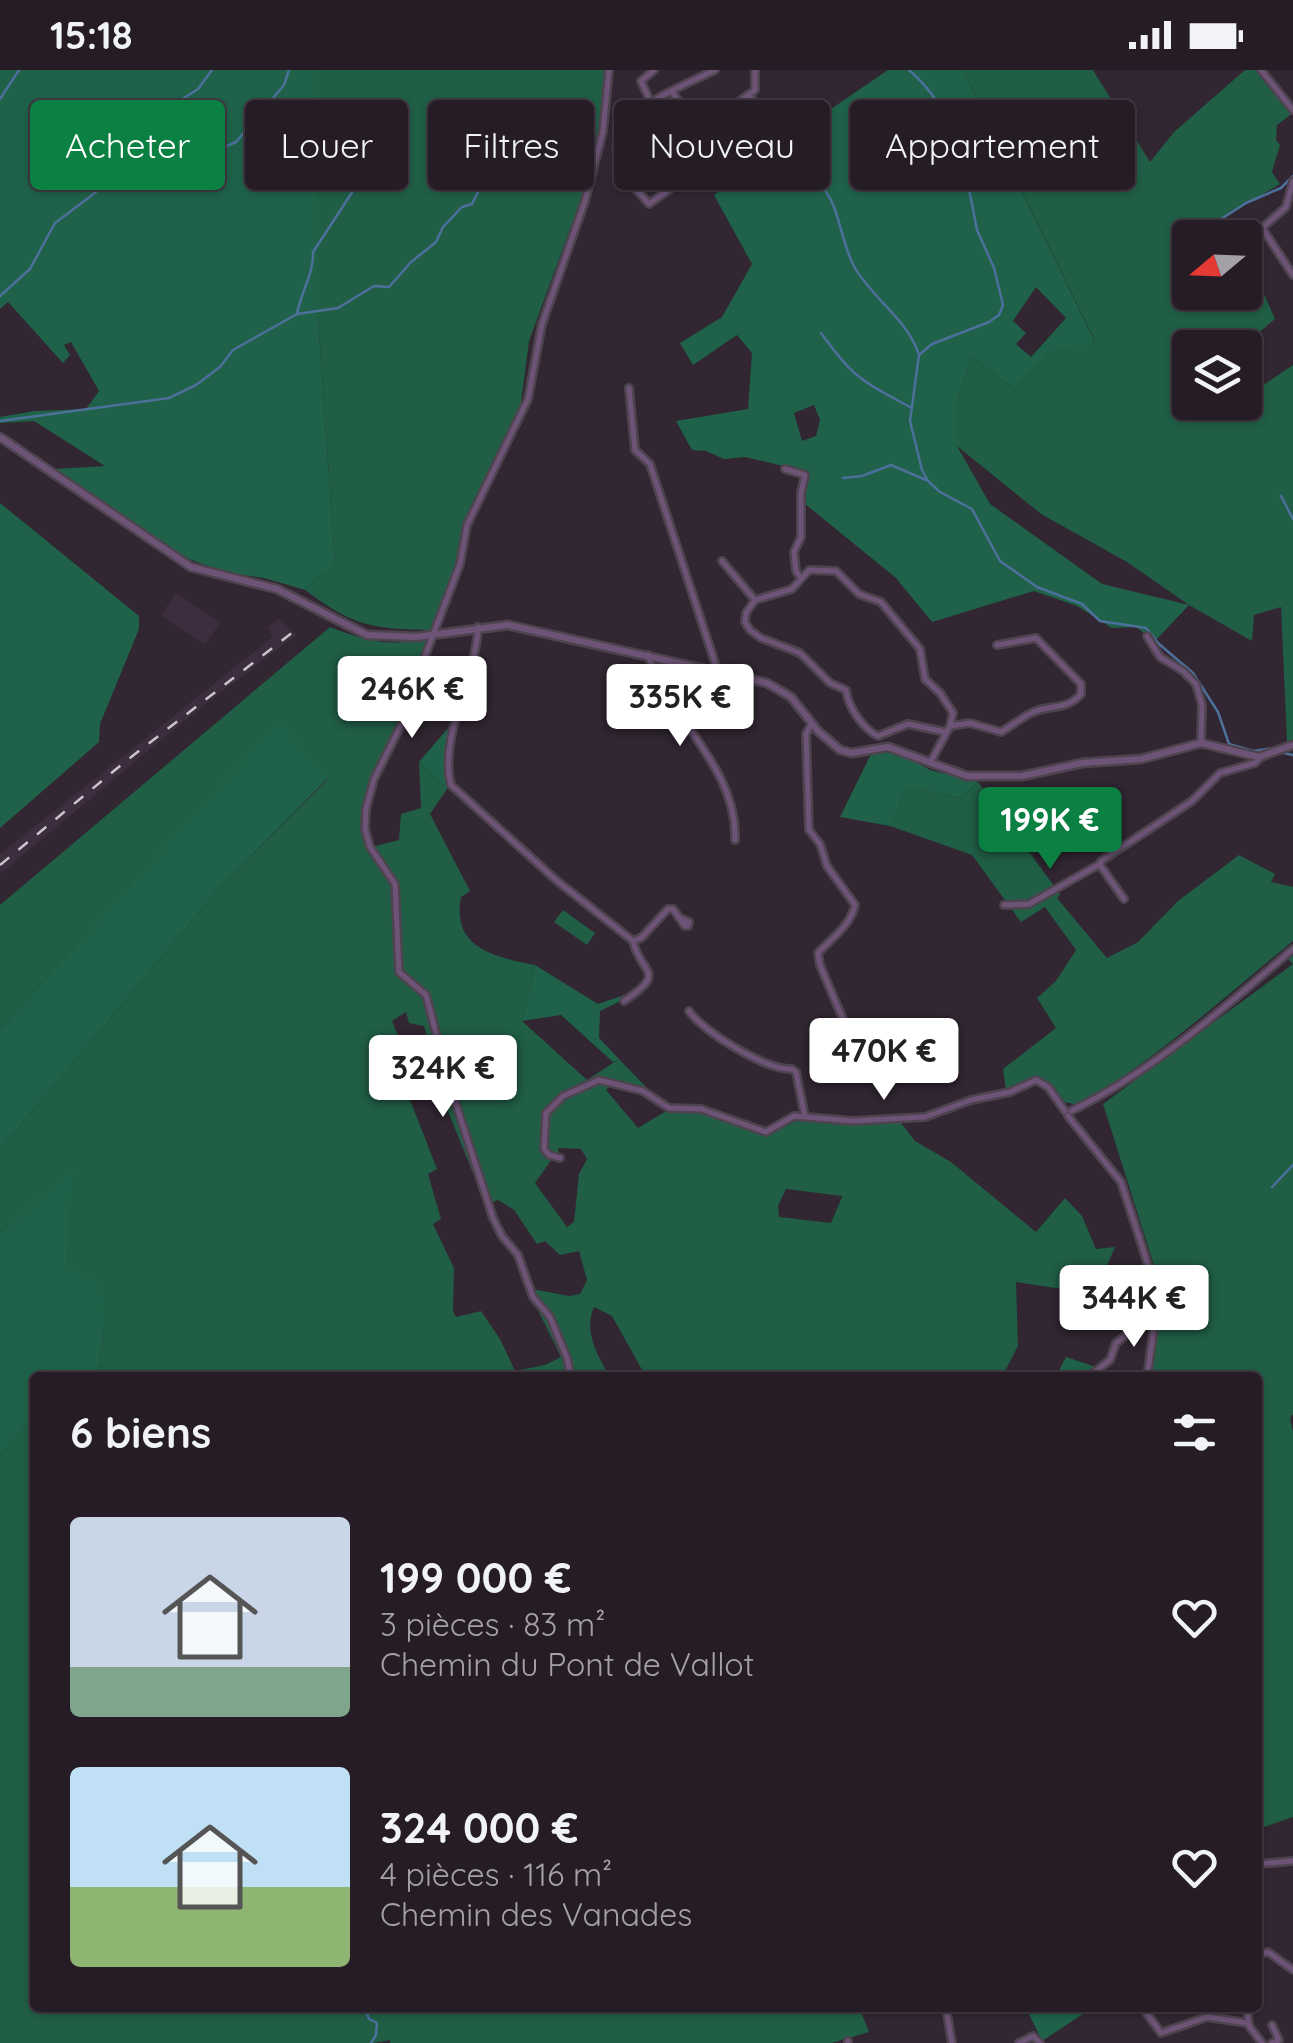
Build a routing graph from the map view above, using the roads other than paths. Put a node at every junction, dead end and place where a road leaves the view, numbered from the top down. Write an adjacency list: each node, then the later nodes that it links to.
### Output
1 (609, 70): 25 (street)
2 (654, 70): 8 (street)
3 (715, 70): 6 (street)
4 (755, 70): 7 (street)
5 (1261, 70): 13 (street)
6 (672, 92): 9 (street); 10 (street)
7 (748, 95): 11 (street); 12 (street)
8 (649, 100)
9 (654, 100)
10 (678, 100)
11 (741, 100)
12 (753, 100)
13 (1293, 110)
14 (1293, 181): 17 (street)
15 (638, 190): 16 (street)
16 (669, 190)
17 (1293, 276)
18 (629, 388): 29 (street)
19 (0, 437): 25 (street)
20 (785, 469): 22 (street)
21 (722, 561): 23 (street)
22 (800, 577): 23 (street); 31 (street)
23 (755, 600): 31 (street)
24 (478, 627): 25 (street); 28 (street); 44 (street)
25 (433, 635): 53 (street)
26 (1147, 636): 32 (street)
27 (997, 646): 31 (street)
28 (648, 656): 29 (street); 39 (street)
29 (719, 674): 30 (street)
30 (812, 723): 35 (street); 48 (street)
31 (948, 729): 34 (street)
32 (1201, 742): 36 (street); 38 (street)
33 (1293, 746): 36 (street)
34 (936, 752): 35 (street); 37 (street); 38 (street)
35 (912, 756): 37 (street)
36 (1262, 756): 40 (street)
37 (929, 764): 38 (street)
38 (942, 769)
39 (735, 840)
40 (1100, 864): 41 (street); 42 (street)
41 (1124, 900)
42 (1004, 905)
43 (678, 916): 44 (street)
44 (633, 941): 46 (street)
45 (1293, 949): 49 (street)
46 (624, 1000)
47 (690, 1011): 50 (street)
48 (845, 1024)
49 (1068, 1113): 50 (street); 52 (street)
50 (806, 1117): 51 (street)
51 (560, 1158)
52 (1156, 1292): 54 (street); 55 (street)
53 (569, 1372)
54 (1095, 1372)
55 (1147, 1372)
56 (1293, 1861): 57 (street)
57 (1262, 1864)
58 (1262, 1953): 59 (street)
59 (1293, 1970)
60 (947, 2012): 65 (street)
61 (1146, 2012): 63 (street)
62 (1247, 2012): 63 (street)
63 (1248, 2023): 68 (street)
64 (1272, 2025): 69 (street)
65 (952, 2043)
66 (1019, 2043): 67 (street)
67 (1040, 2043)
68 (1262, 2043)
69 (1272, 2043)

